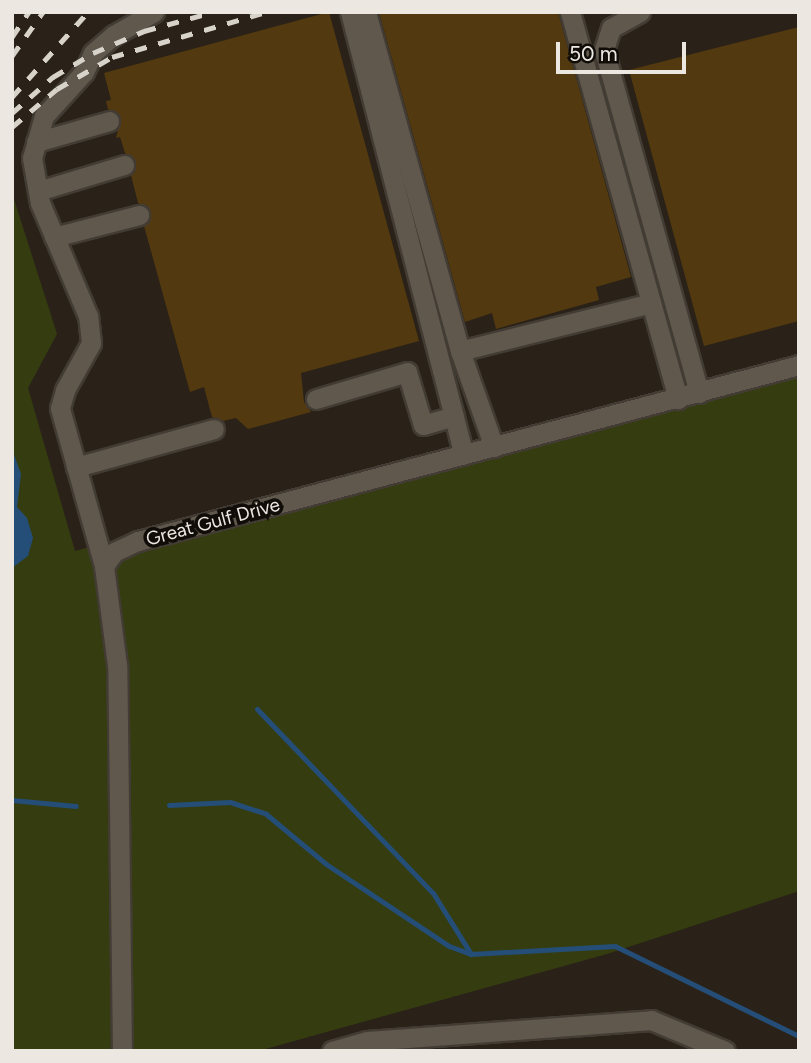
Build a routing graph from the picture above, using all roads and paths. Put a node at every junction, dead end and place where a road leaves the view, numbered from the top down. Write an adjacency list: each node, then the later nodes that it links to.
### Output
1 (155, 12): 7 (street)
2 (349, 12): 18 (street)
3 (366, 12): 13 (street)
4 (570, 12): 12 (street)
5 (640, 12): 15 (street)
6 (109, 121): 7 (street)
7 (36, 142): 9 (street)
8 (124, 165): 9 (street)
9 (38, 191): 11 (street)
10 (139, 215): 11 (street)
11 (54, 237): 22 (street)
12 (652, 303): 13 (street); 17 (street)
13 (460, 351): 20 (street)
14 (799, 365): 15 (street, Great Gulf Drive)
15 (699, 393): 17 (street, Great Gulf Drive)
16 (316, 399): 18 (street)
17 (678, 399): 20 (street, Great Gulf Drive)
18 (454, 416): 21 (street)
19 (214, 429): 22 (street)
20 (494, 447): 21 (street, Great Gulf Drive)
21 (464, 455): 23 (street, Great Gulf Drive)
22 (76, 467): 23 (street)
23 (104, 566): 24 (street)
24 (122, 1051)
25 (332, 1051): 26 (street)
26 (725, 1051)

